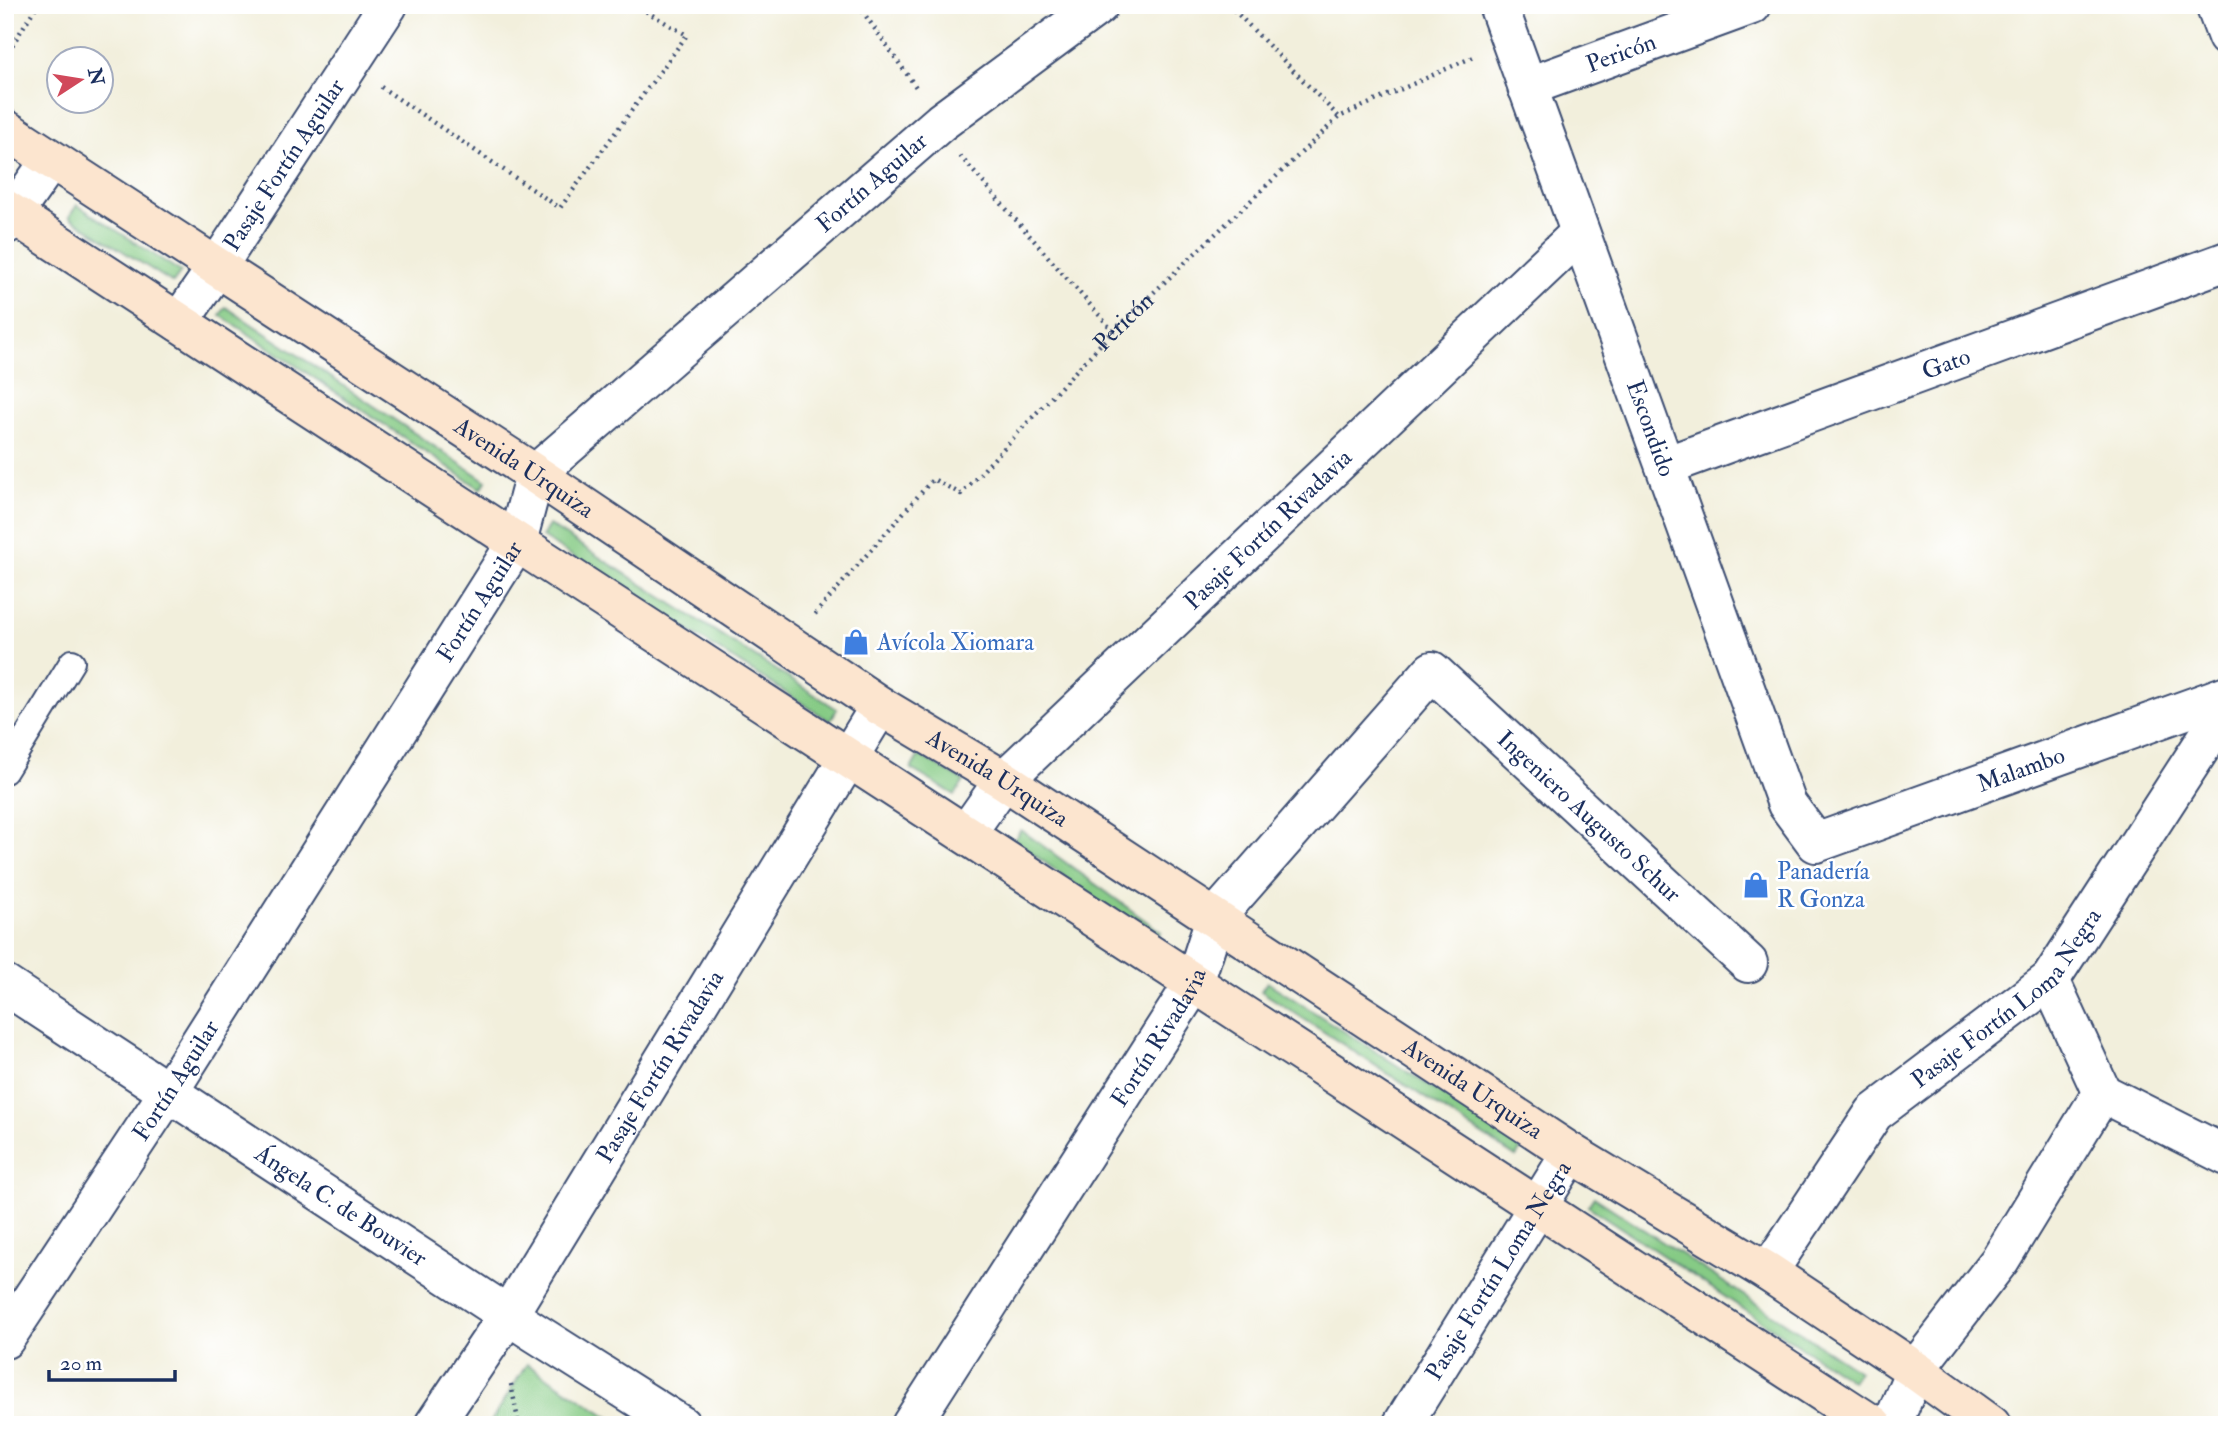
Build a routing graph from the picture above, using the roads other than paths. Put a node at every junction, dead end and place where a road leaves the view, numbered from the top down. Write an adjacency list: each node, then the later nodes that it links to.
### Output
1 (388, 5): 13 (street, Pasaje Fortín Aguilar)
2 (1099, 5): 16 (street, Fortín Aguilar)
3 (1498, 5): 7 (street, Escondido)
4 (1752, 5): 7 (street, Pericón)
5 (2215, 5): 6 (street)
6 (2227, 37)
7 (1528, 87): 11 (street, Escondido)
8 (5, 129): 9 (main road, Avenida Urquiza)
9 (51, 160): 10 (street); 13 (main road, Avenida Urquiza)
10 (8, 216): 14 (main road)
11 (1580, 233): 15 (street, Escondido); 25 (street, Pasaje Fortín Rivadavia)
12 (2227, 261): 15 (street, Gato)
13 (217, 267): 14 (street, Pasaje Fortín Aguilar); 16 (main road, Avenida Urquiza)
14 (178, 322): 17 (main road)
15 (1665, 466): 27 (street, Escondido)
16 (535, 474): 17 (street, Fortín Aguilar); 21 (main road, Avenida Urquiza)
17 (517, 542): 23 (main road); 33 (street, Fortín Aguilar)
18 (72, 662): 24 (lane)
19 (1432, 671): 28 (street, Fortín Rivadavia); 29 (street, Ingeniero Augusto Schur)
20 (2227, 695): 27 (street, Malambo)
21 (880, 706): 23 (street, Pasaje Fortín Rivadavia); 25 (main road, Avenida Urquiza)
22 (2227, 707): 30 (street, Pasaje Fortín Loma Negra)
23 (849, 759): 26 (main road); 39 (street, Pasaje Fortín Rivadavia)
24 (5, 771)
25 (1004, 780): 26 (street, Pasaje Fortín Rivadavia); 28 (main road, Avenida Urquiza)
26 (966, 834): 31 (main road)
27 (1816, 843)
28 (1215, 918): 31 (street, Fortín Rivadavia); 35 (main road, Avenida Urquiza)
29 (1748, 963)
30 (2050, 980): 34 (street); 38 (street, Pasaje Fortín Loma Negra)
31 (1194, 983): 37 (main road); 44 (street, Fortín Rivadavia)
32 (5, 985): 33 (street, Ángela C. de Bouvier)
33 (168, 1093): 39 (street, Ángela C. de Bouvier); 40 (street, Fortín Aguilar)
34 (2102, 1093): 36 (street); 41 (street)
35 (1571, 1153): 37 (street, Pasaje Fortín Loma Negra); 38 (main road, Avenida Urquiza)
36 (2227, 1156)
37 (1539, 1208): 45 (street, Pasaje Fortín Loma Negra); 46 (main road)
38 (1768, 1272): 41 (main road, Avenida Urquiza)
39 (508, 1315): 42 (street, Pasaje Fortín Rivadavia); 43 (street, Ángela C. de Bouvier)
40 (5, 1339)
41 (1915, 1370): 47 (street); 48 (main road, Avenida Urquiza)
42 (434, 1425)
43 (681, 1425)
44 (911, 1425)
45 (1402, 1425)
46 (1873, 1425)
47 (1892, 1425)
48 (1991, 1425)

